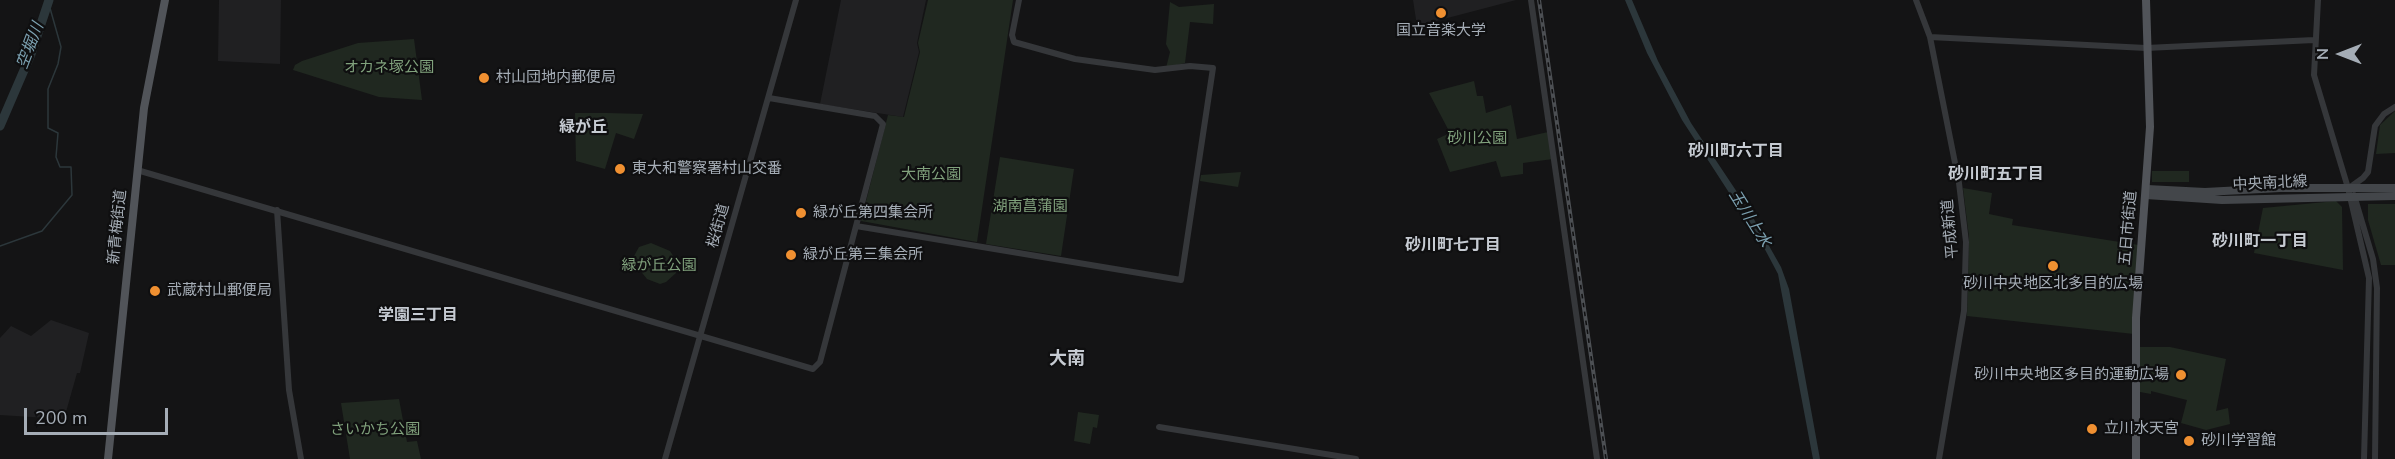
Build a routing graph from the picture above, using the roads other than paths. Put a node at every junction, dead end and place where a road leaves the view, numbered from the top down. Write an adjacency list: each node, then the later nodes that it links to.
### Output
1 (165, 0): 13 (main road, 新青梅街道)
2 (796, 0): 11 (street, 桜街道)
3 (1018, 0): 19 (street)
4 (1531, 0): 26 (street)
5 (1916, 0): 8 (street, 平成新道)
6 (2146, 0): 10 (main road, 五日市街道)
7 (2318, 0): 9 (street)
8 (1930, 37): 10 (street); 27 (street, 平成新道)
9 (2314, 40): 10 (street); 16 (street)
10 (2146, 48): 15 (main road, 五日市街道)
11 (768, 98): 19 (street); 20 (street, 桜街道)
12 (2395, 106): 16 (street)
13 (137, 170): 18 (street); 22 (main road, 新青梅街道)
14 (2395, 188): 16 (main road, 中央南北線)
15 (2146, 192): 16 (main road, 中央南北線); 28 (main road, 五日市街道)
16 (2350, 193): 17 (main road, 中央南北線); 29 (street); 30 (street)
17 (2395, 196)
18 (277, 210): 20 (street); 23 (street)
19 (856, 226): 20 (street)
20 (701, 336): 24 (street, 桜街道)
21 (1159, 427): 25 (street)
22 (108, 459)
23 (301, 459)
24 (665, 459)
25 (1356, 459)
26 (1597, 459)
27 (1939, 459)
28 (2136, 459)
29 (2364, 459)
30 (2375, 459)

